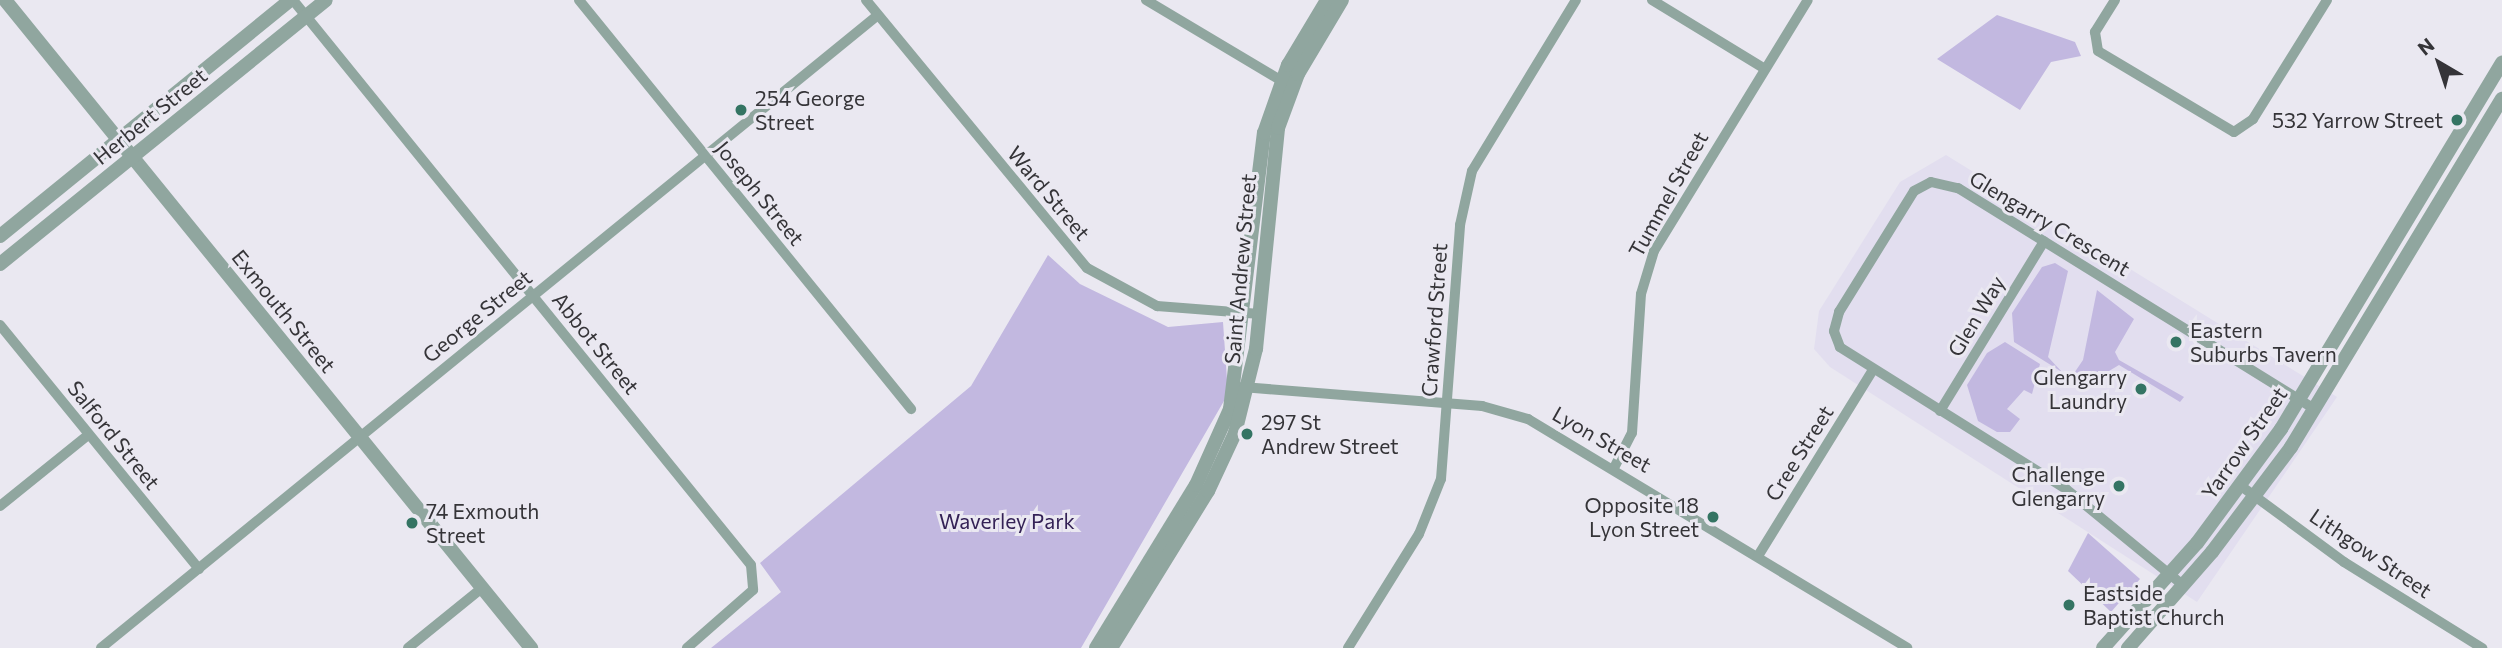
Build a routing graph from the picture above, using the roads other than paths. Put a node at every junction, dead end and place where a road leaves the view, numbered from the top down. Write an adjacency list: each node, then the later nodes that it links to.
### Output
1 (5, 0): 21 (street, Exmouth Street)
2 (291, 0): 15 (street, Abbot Street); 21 (street, Herbert Street)
3 (326, 0): 15 (street, Herbert Street)
4 (579, 0): 22 (street, Joseph Street)
5 (866, 0): 14 (street, Ward Street)
6 (1146, 0): 18 (street)
7 (1327, 0): 18 (street, Saint Andrew Street)
8 (1342, 0): 18 (street, Saint Andrew Street)
9 (1576, 0): 33 (street, Crawford Street)
10 (1652, 0): 17 (street)
11 (1808, 0): 17 (street, Tummel Street)
12 (2115, 0): 13 (street)
13 (2327, 0)
14 (878, 15): 22 (street, George Street); 28 (street, Ward Street)
15 (306, 16): 23 (street, Herbert Street); 27 (street, Abbot Street)
16 (2502, 63): 19 (street, Yarrow Street)
17 (1765, 69): 39 (street, Tummel Street)
18 (1287, 84): 28 (street, Saint Andrew Street)
19 (2485, 92): 20 (street); 32 (street, Yarrow Street)
20 (2502, 101): 34 (street, Yarrow Street)
21 (118, 140): 23 (street, Exmouth Street); 24 (street, Herbert Street)
22 (705, 156): 27 (street, George Street); 35 (street, Joseph Street)
23 (131, 158): 26 (street, Herbert Street); 38 (street, Exmouth Street)
24 (0, 236)
25 (2043, 241): 30 (street, Glengarry Crescent); 32 (street, Glengarry Crescent); 36 (street, Glen Way)
26 (0, 264)
27 (533, 296): 38 (street, George Street); 51 (street, Abbot Street)
28 (1253, 314): 31 (street, Saint Andrew Street)
29 (0, 325): 37 (street, Salford Street)
30 (1873, 370): 36 (street, Glengarry Crescent); 43 (street, Cree Street)
31 (1243, 388): 33 (street, Lyon Street); 52 (street, Saint Andrew Street); 53 (street, Saint Andrew Street)
32 (2300, 400): 34 (street, Glengarry Crescent); 40 (street, Yarrow Street)
33 (1447, 403): 39 (street, Lyon Street); 54 (street, Crawford Street)
34 (2315, 409): 41 (street, Yarrow Street)
35 (911, 410)
36 (1940, 411): 45 (street, Glengarry Crescent)
37 (88, 435): 42 (street); 44 (street, Salford Street)
38 (360, 437): 44 (street, George Street); 47 (street, Exmouth Street)
39 (1614, 468): 43 (street, Lyon Street)
40 (2241, 486): 41 (street, Lithgow Street); 45 (street, Yarrow Street)
41 (2255, 496): 46 (street, Yarrow Street); 58 (street, Lithgow Street)
42 (0, 506)
43 (1758, 556): 55 (street, Lyon Street)
44 (199, 569): 48 (street, George Street)
45 (2171, 575): 46 (street, Glengarry Crescent); 56 (street, Yarrow Street)
46 (2185, 586): 57 (street, Yarrow Street)
47 (482, 588): 49 (street); 50 (street, Exmouth Street)
48 (101, 648)
49 (408, 648)
50 (531, 648)
51 (687, 648)
52 (1097, 648)
53 (1111, 648)
54 (1348, 648)
55 (1907, 648)
56 (2103, 648)
57 (2128, 648)
58 (2482, 648)

